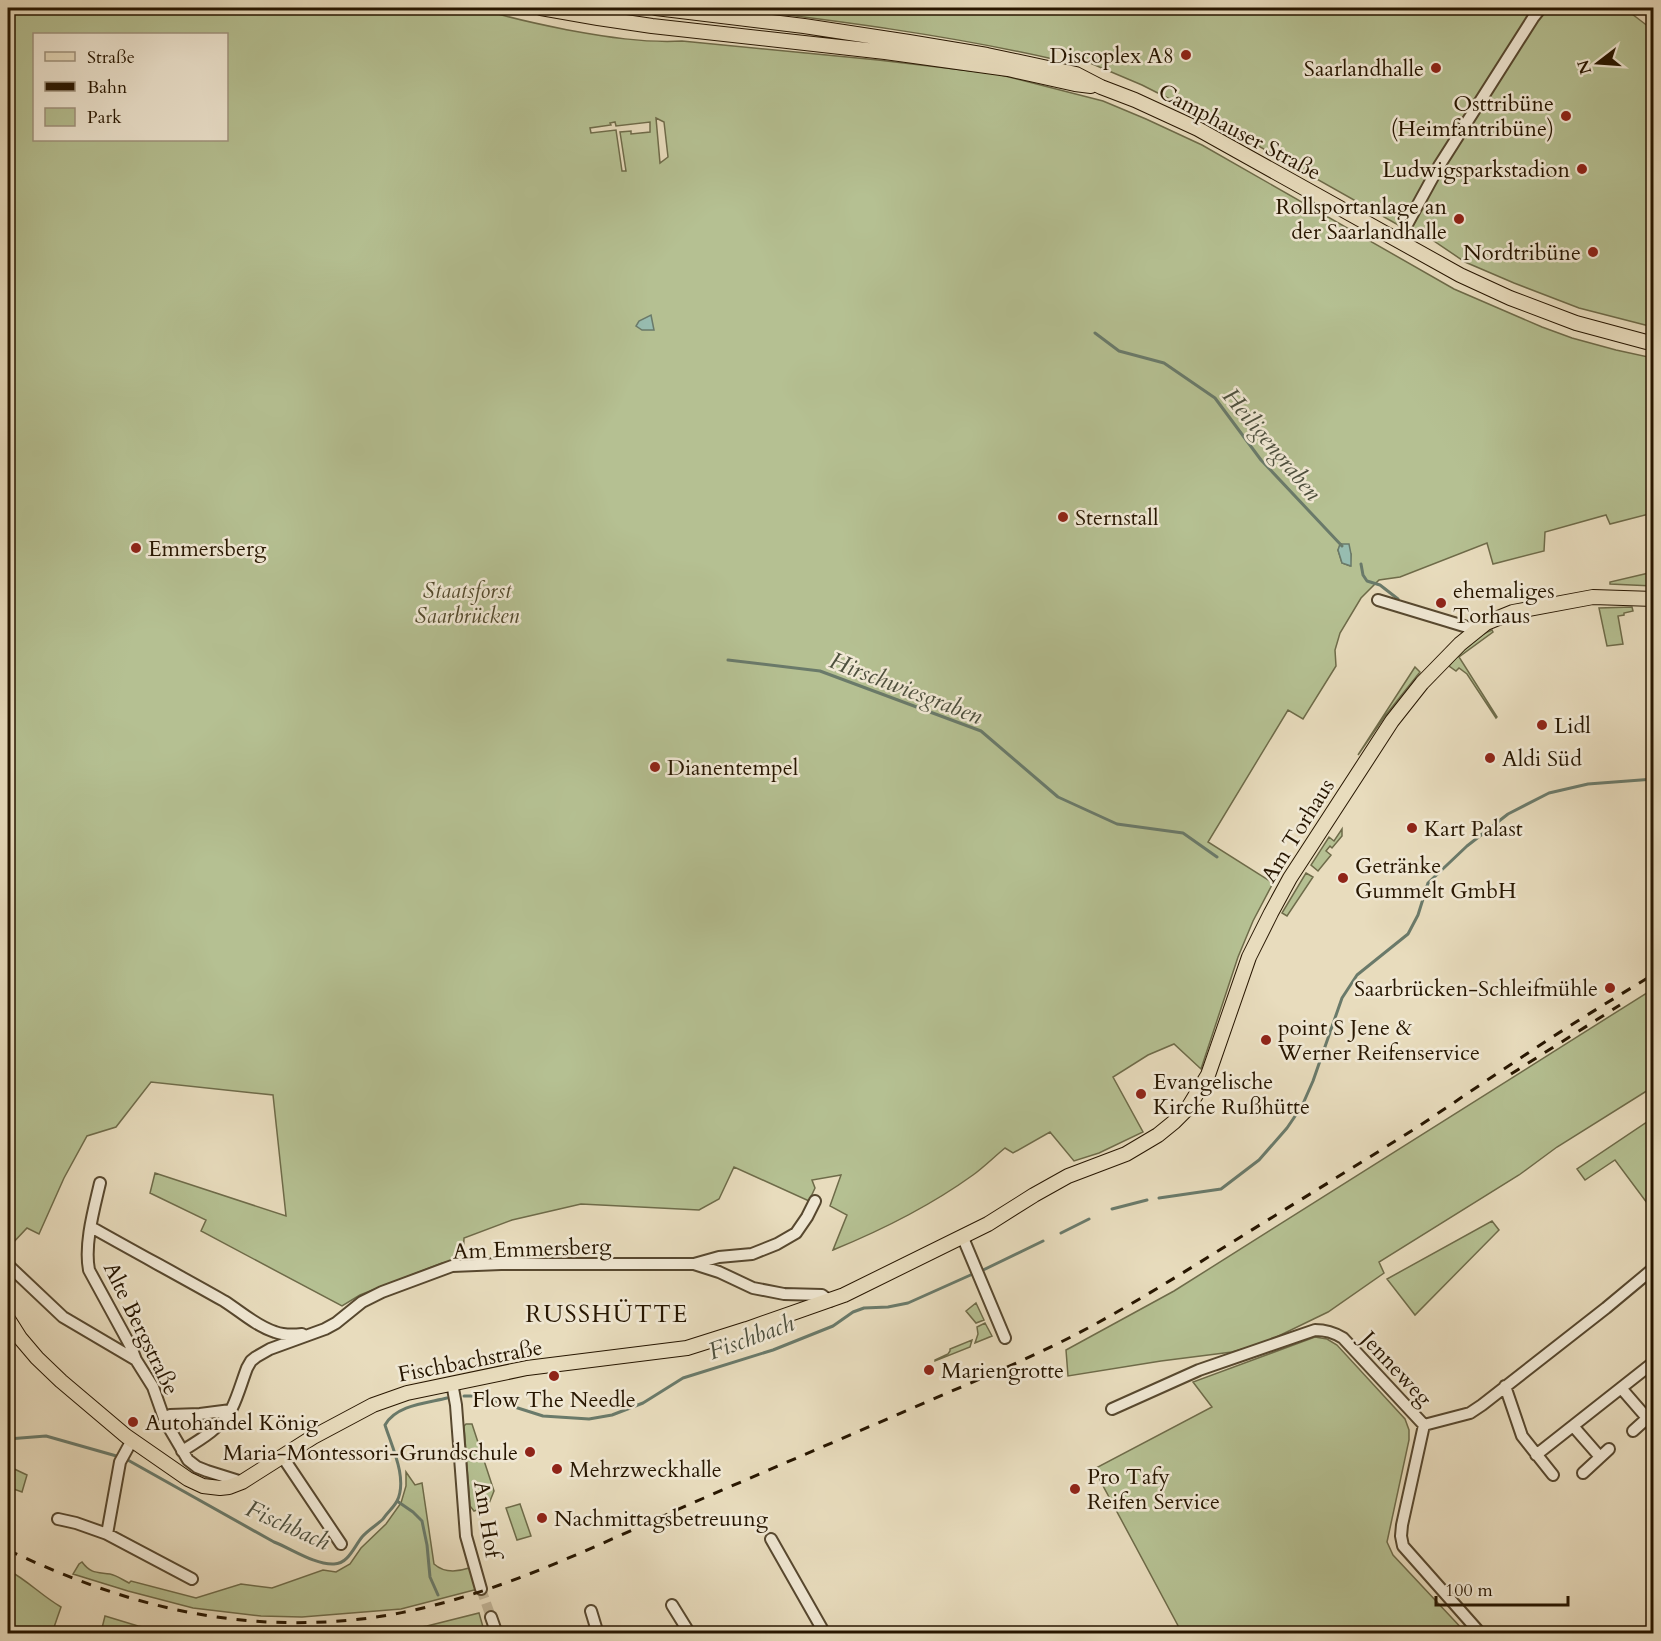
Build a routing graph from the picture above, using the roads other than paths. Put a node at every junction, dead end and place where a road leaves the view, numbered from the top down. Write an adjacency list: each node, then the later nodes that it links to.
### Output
1 (541, 8): 5 (main road, Camphauser Straße)
2 (656, 8): 5 (main road, Camphauser Straße)
3 (1541, 8): 4 (street)
4 (1531, 13): 6 (street)
5 (1101, 87): 6 (main road, Camphauser Straße)
6 (1398, 241): 7 (main road, Camphauser Straße)
7 (1653, 344)
8 (1653, 599): 10 (main road, Am Torhaus)
9 (1378, 600): 10 (street)
10 (1477, 630): 11 (main road, Am Torhaus)
11 (1204, 1083): 15 (main road, Fischbachstraße)
12 (100, 1183): 14 (street, Alte Bergstraße)
13 (815, 1201): 17 (street, Am Emmersberg)
14 (91, 1227): 21 (street, Am Emmersberg); 23 (street, Alte Bergstraße)
15 (963, 1238): 19 (main road, Fischbachstraße); 22 (street)
16 (8, 1264): 23 (street)
17 (694, 1264): 19 (street, Am Emmersberg); 21 (street, Am Emmersberg)
18 (1653, 1268): 25 (street, Jenneweg)
19 (830, 1301): 26 (main road, Fischbachstraße)
20 (8, 1319): 35 (main road)
21 (314, 1333): 29 (street, Am Emmersberg)
22 (1005, 1338)
23 (136, 1360): 36 (street, Alte Bergstraße)
24 (1653, 1362): 27 (street)
25 (1505, 1386): 32 (street, Jenneweg); 37 (street)
26 (453, 1388): 38 (main road, Fischbachstraße); 47 (street, Am Hof)
27 (1621, 1388): 31 (street); 33 (street)
28 (1112, 1409): 32 (street, Jenneweg)
29 (231, 1410): 30 (street, Alte Bergstraße); 36 (street, Am Emmersberg)
30 (170, 1415)
31 (1650, 1415): 34 (street)
32 (1424, 1425): 55 (street)
33 (1573, 1426): 37 (street); 39 (street)
34 (1633, 1431)
35 (132, 1440): 41 (main road, Fischbachstraße); 43 (street)
36 (182, 1451): 41 (street, Alte Bergstraße)
37 (1536, 1455): 40 (street)
38 (282, 1456): 41 (main road, Fischbachstraße); 45 (street)
39 (1583, 1473)
40 (1553, 1475)
41 (242, 1482)
42 (58, 1519): 43 (street)
43 (107, 1534): 46 (street)
44 (771, 1539): 54 (street)
45 (341, 1544)
46 (192, 1579)
47 (482, 1588)
48 (672, 1605): 53 (street)
49 (591, 1611): 52 (street)
50 (491, 1617): 51 (street)
51 (497, 1634)
52 (598, 1634)
53 (690, 1634)
54 (825, 1634)
55 (1481, 1634)

